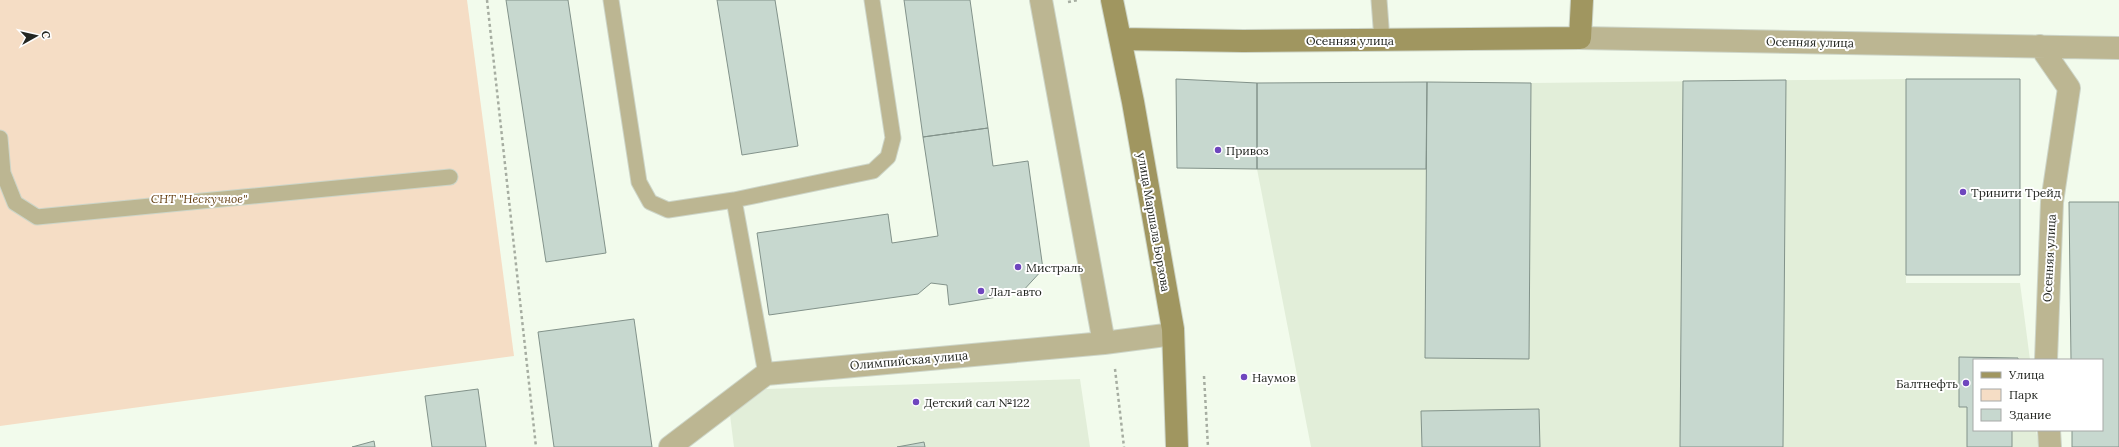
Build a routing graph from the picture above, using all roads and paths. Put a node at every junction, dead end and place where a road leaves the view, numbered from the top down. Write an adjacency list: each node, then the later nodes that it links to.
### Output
1 (487, 0): 21 (path)
2 (611, 0): 15 (lane)
3 (872, 0): 15 (lane)
4 (1041, 0): 17 (street)
5 (1112, 0): 9 (street, улица Маршала Борзова)
6 (1379, 0): 10 (lane)
7 (1582, 0): 8 (street)
8 (1580, 38): 10 (street, Осенняя улица); 11 (street, Осенняя улица)
9 (1120, 39): 10 (street, Осенняя улица); 16 (street, улица Маршала Борзова)
10 (1382, 40)
11 (2040, 46): 12 (street, Осенняя улица); 18 (street, Осенняя улица)
12 (2119, 48)
13 (0, 138): 14 (lane)
14 (450, 177)
15 (734, 200): 19 (lane)
16 (1173, 334): 17 (street, Олимпийская улица); 23 (street, улица Маршала Борзова)
17 (1104, 343): 19 (street, Олимпийская улица)
18 (2046, 359)
19 (766, 374): 22 (street)
20 (2049, 431): 24 (street)
21 (536, 447)
22 (670, 447)
23 (1176, 447)
24 (2050, 447)

